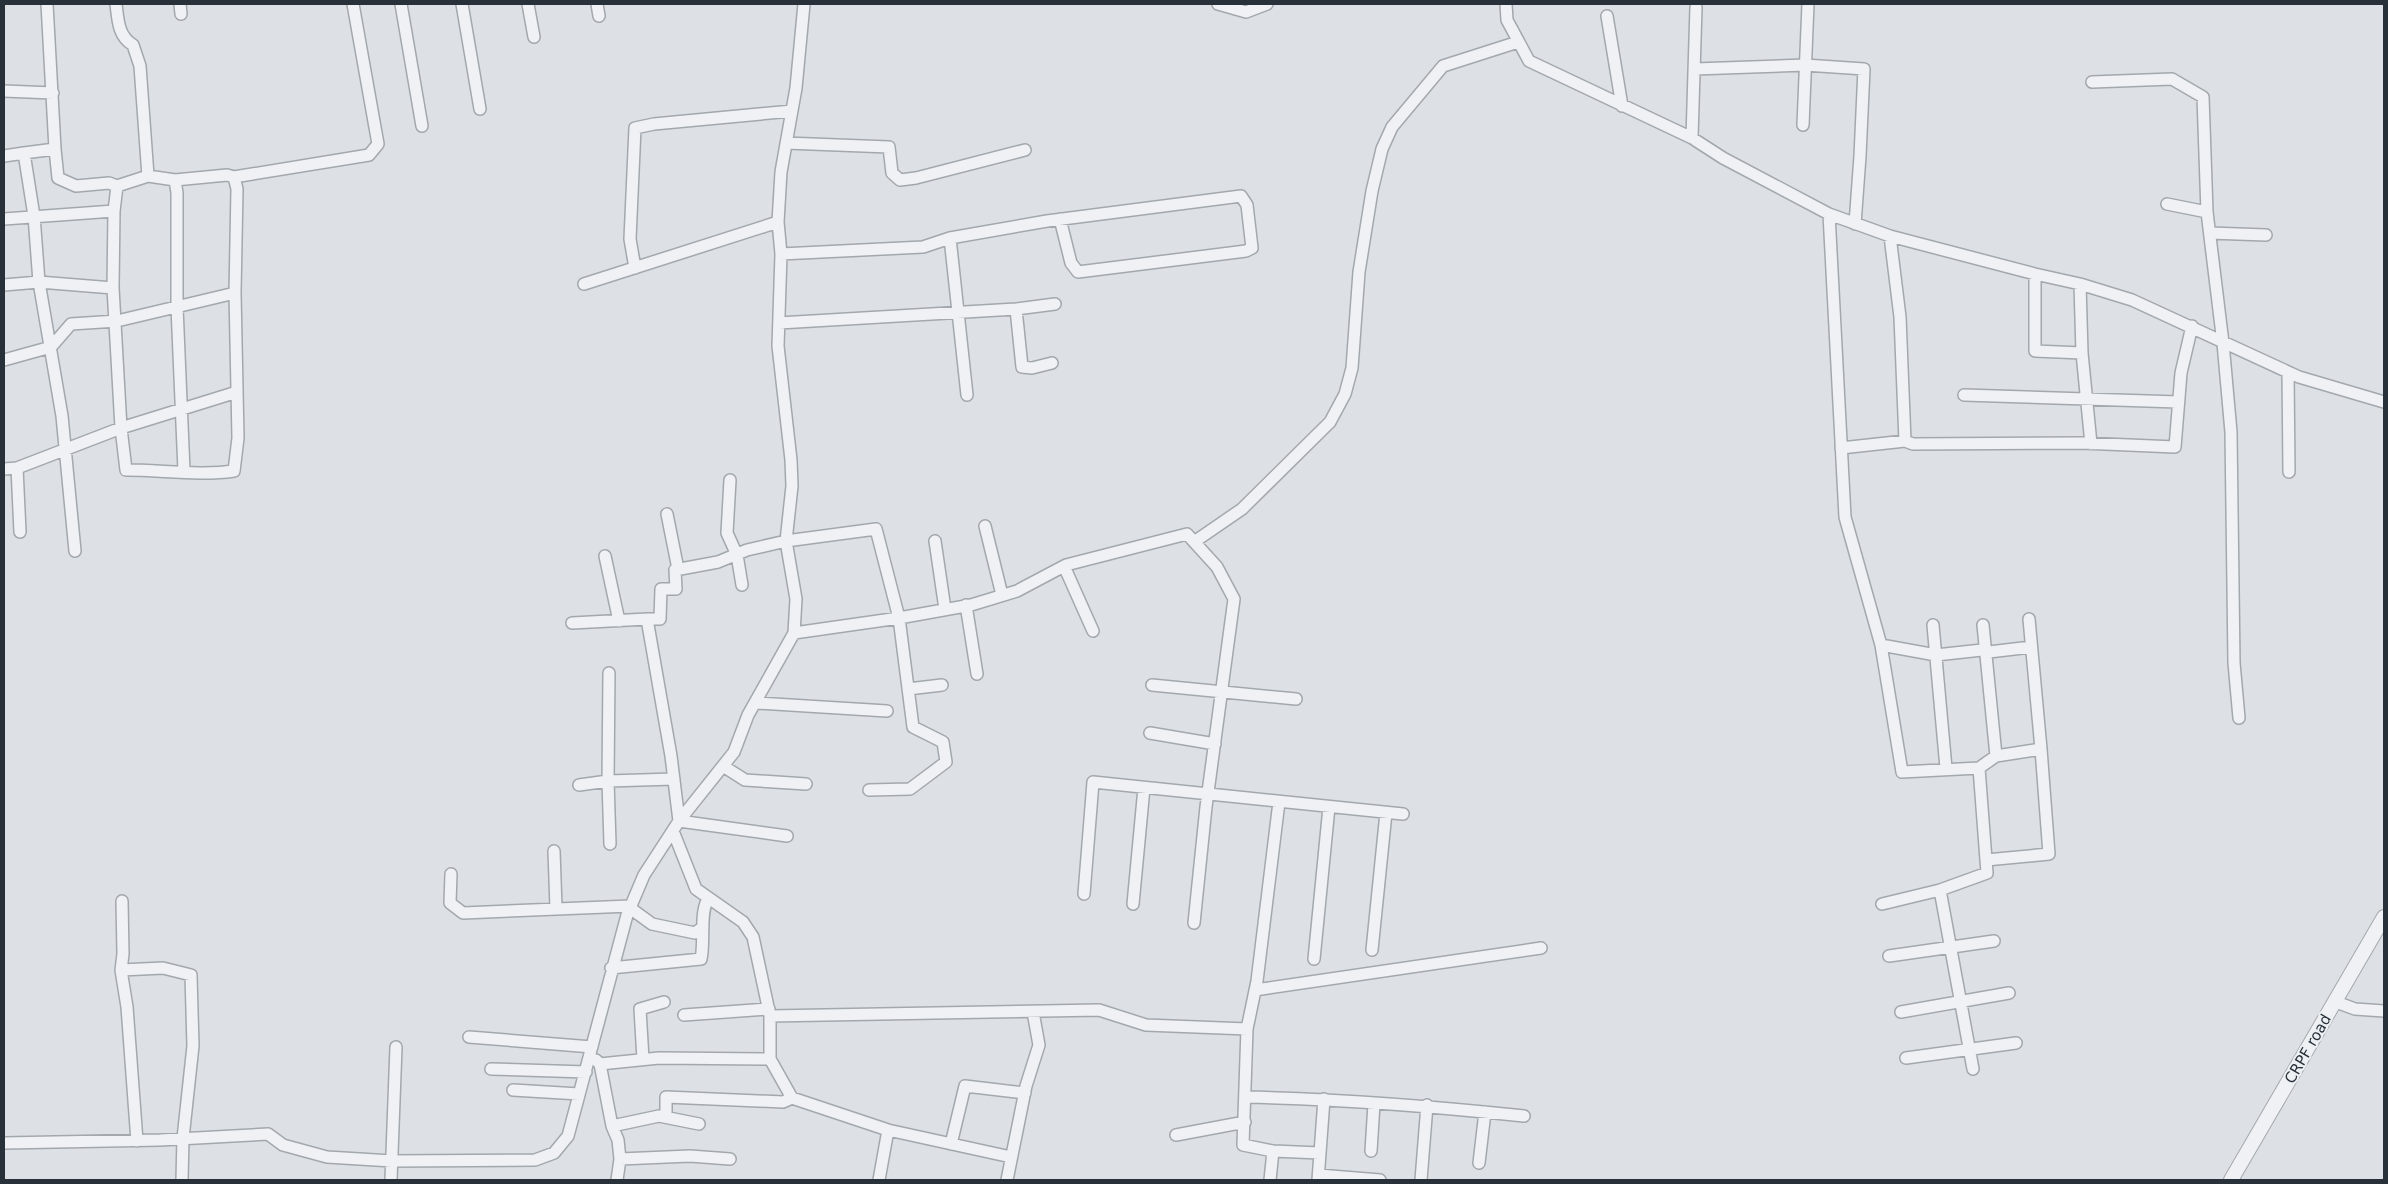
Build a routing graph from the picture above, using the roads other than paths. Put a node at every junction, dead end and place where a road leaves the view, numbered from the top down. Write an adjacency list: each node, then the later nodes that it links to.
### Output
1 (47, 4): 22 (street)
2 (116, 4): 34 (street)
3 (353, 4): 35 (street)
4 (401, 4): 27 (street)
5 (462, 4): 24 (street)
6 (528, 4): 16 (street)
7 (598, 4): 14 (street)
8 (804, 4): 25 (street)
9 (1218, 4): 10 (street)
10 (1267, 4)
11 (1506, 4): 17 (street)
12 (1808, 4): 18 (street)
13 (1696, 7): 19 (street)
14 (599, 16)
15 (1607, 16): 23 (street)
16 (534, 37)
17 (1518, 42): 23 (street); 95 (street)
18 (1805, 65): 19 (street); 26 (street); 46 (street)
19 (1696, 69): 28 (street)
20 (2092, 82): 40 (street)
21 (4, 91): 22 (street)
22 (52, 93): 30 (street)
23 (1622, 106): 28 (street)
24 (480, 109)
25 (792, 111): 29 (street); 52 (street)
26 (1803, 125)
27 (422, 126)
28 (1692, 138): 41 (street)
29 (786, 143): 31 (street); 45 (street)
30 (55, 149): 32 (street); 37 (street)
31 (1025, 150)
32 (24, 153): 33 (street); 42 (street)
33 (4, 156)
34 (148, 176): 36 (street); 37 (street)
35 (234, 177): 36 (street); 59 (street)
36 (174, 180): 61 (street)
37 (117, 186): 39 (street)
38 (2167, 204): 40 (street)
39 (114, 211): 42 (street); 58 (street)
40 (2208, 212): 47 (street)
41 (1829, 214): 46 (street); 84 (street)
42 (34, 216): 43 (street); 54 (street)
43 (4, 219)
44 (1060, 219): 44 (street); 50 (street)
45 (778, 222): 51 (street); 52 (street)
46 (1854, 224): 49 (street)
47 (2210, 233): 48 (street); 67 (street)
48 (2266, 235)
49 (1890, 236): 53 (street); 81 (street)
50 (950, 238): 51 (street); 63 (street)
51 (781, 254): 65 (street)
52 (635, 268): 56 (street)
53 (2035, 274): 57 (street); 69 (street)
54 (39, 282): 55 (street); 58 (street); 68 (street)
55 (4, 284)
56 (584, 284)
57 (2080, 284): 66 (street); 69 (street)
58 (113, 288): 64 (street)
59 (235, 293): 61 (street); 73 (street)
60 (1055, 304): 62 (street)
61 (177, 307): 64 (street); 79 (street)
62 (1016, 309): 63 (street); 71 (street)
63 (959, 312): 65 (street); 74 (street)
64 (117, 321): 68 (street); 80 (street)
65 (779, 323): 93 (street)
66 (2192, 326): 67 (street); 77 (street)
67 (2223, 343): 72 (street); 127 (street)
68 (51, 347): 70 (street); 83 (street)
69 (2082, 353): 76 (street)
70 (4, 360)
71 (1052, 363)
72 (2288, 372): 78 (street); 88 (street)
73 (237, 392): 79 (street); 87 (street)
74 (967, 395)
75 (1964, 395): 76 (street)
76 (2087, 397): 77 (street); 82 (street)
77 (2178, 402): 82 (street)
78 (2384, 402)
79 (180, 409): 80 (street); 87 (street)
80 (121, 428): 83 (street); 87 (street)
81 (1905, 441): 82 (street); 84 (street)
82 (2091, 444)
83 (65, 448): 85 (street); 96 (street)
84 (1841, 448): 114 (street)
85 (17, 468): 86 (street); 92 (street)
86 (4, 469)
87 (184, 471)
88 (2289, 472)
89 (730, 480): 97 (street)
90 (667, 514): 100 (street)
91 (985, 526): 102 (street)
92 (20, 532)
93 (786, 541): 97 (street); 105 (street); 113 (street)
94 (935, 541): 104 (street)
95 (1194, 542): 99 (street); 123 (street)
96 (74, 551)
97 (737, 554): 100 (street); 101 (street)
98 (605, 556): 108 (street)
99 (1064, 566): 102 (street); 112 (street)
100 (678, 570): 106 (street)
101 (742, 585)
102 (1002, 595): 103 (street)
103 (966, 605): 104 (street); 119 (street)
104 (946, 609): 105 (street)
105 (899, 618): 113 (street); 122 (street)
106 (647, 619): 108 (street); 135 (street)
107 (2029, 619): 115 (street)
108 (619, 621): 109 (street)
109 (572, 623)
110 (1933, 625): 117 (street)
111 (1983, 625): 116 (street)
112 (1093, 631)
113 (794, 633): 125 (street)
114 (1881, 645): 117 (street); 133 (street)
115 (2032, 647): 116 (street); 130 (street)
116 (1986, 651): 117 (street); 131 (street)
117 (1936, 655): 133 (street)
118 (609, 673): 136 (street)
119 (976, 674)
120 (942, 685): 122 (street)
121 (1152, 685): 123 (street)
122 (908, 690): 140 (street)
123 (1222, 691): 124 (street); 129 (street)
124 (1296, 699)
125 (757, 703): 126 (street); 132 (street)
126 (887, 711)
127 (2239, 718)
128 (1150, 734): 129 (street)
129 (1215, 744): 141 (street)
130 (2041, 749): 131 (street); 150 (street)
131 (1996, 756): 134 (street)
132 (723, 766): 138 (street); 146 (street)
133 (1946, 768): 134 (street)
134 (1979, 768): 150 (street)
135 (674, 779): 136 (street); 146 (street)
136 (608, 781): 137 (street); 148 (street)
137 (579, 784)
138 (806, 784)
139 (1144, 788): 141 (street); 153 (street); 156 (street)
140 (869, 790)
141 (1208, 794): 142 (street); 161 (street)
142 (1280, 802): 143 (street); 172 (street)
143 (1330, 807): 144 (street); 169 (street)
144 (1386, 813): 145 (street); 167 (street)
145 (1403, 814)
146 (676, 826): 147 (street); 154 (street); 158 (street)
147 (787, 836)
148 (610, 844)
149 (554, 851): 159 (street)
150 (1986, 860): 152 (street)
151 (451, 874): 159 (street)
152 (1940, 890): 157 (street); 165 (street)
153 (1084, 894)
154 (709, 898): 162 (street); 178 (street)
155 (122, 901): 171 (street)
156 (1133, 904)
157 (1882, 904)
158 (630, 907): 159 (street); 162 (street); 170 (street)
159 (556, 908)
160 (2384, 917): 163 (street, CRPF road)
161 (1194, 923)
162 (703, 927): 170 (street)
163 (2379, 936): 176 (street, CRPF road)
164 (1994, 941): 165 (street)
165 (1951, 947): 168 (street); 175 (street)
166 (1541, 948): 172 (street)
167 (1372, 950)
168 (1889, 956)
169 (1314, 959)
170 (611, 968): 187 (street)
171 (121, 970): 211 (street); 212 (street)
172 (1255, 990): 182 (street)
173 (2009, 994): 175 (street)
174 (664, 1002): 190 (street)
175 (1960, 1002): 180 (street); 186 (street)
176 (2336, 1002): 177 (street); 232 (street, CRPF road)
177 (2384, 1010)
178 (769, 1012): 179 (street); 181 (street); 189 (street)
179 (1033, 1012): 182 (street); 196 (street)
180 (1901, 1012)
181 (684, 1015)
182 (1247, 1029): 198 (street)
183 (469, 1037): 187 (street)
184 (2016, 1043): 186 (street)
185 (396, 1047): 221 (street)
186 (1969, 1049): 188 (street); 193 (street)
187 (591, 1052): 191 (street); 194 (street)
188 (1906, 1058)
189 (770, 1059): 190 (street); 199 (street)
190 (643, 1060): 191 (street)
191 (600, 1064): 208 (street)
192 (491, 1069): 194 (street)
193 (1972, 1069)
194 (586, 1072): 197 (street)
195 (513, 1090): 197 (street)
196 (1025, 1093): 214 (street); 218 (street)
197 (579, 1094): 221 (street)
198 (1246, 1097): 200 (street); 206 (street)
199 (792, 1098): 205 (street); 209 (street)
200 (1324, 1099): 201 (street); 217 (street)
201 (1374, 1104): 202 (street); 216 (street)
202 (1427, 1105): 203 (street); 231 (street)
203 (1485, 1112): 204 (street); 222 (street)
204 (1524, 1116)
205 (666, 1117): 207 (street); 208 (street)
206 (1245, 1122): 210 (street); 215 (street)
207 (699, 1124)
208 (612, 1126): 219 (street)
209 (888, 1130): 214 (street); 227 (street)
210 (1176, 1135)
211 (183, 1138): 212 (street); 221 (street); 224 (street)
212 (137, 1141): 213 (street)
213 (4, 1143)
214 (951, 1144): 218 (street)
215 (1273, 1151): 217 (street); 229 (street)
216 (1371, 1151)
217 (1320, 1153): 223 (street)
218 (1012, 1157): 228 (street)
219 (620, 1159): 220 (street); 226 (street)
220 (730, 1159)
221 (392, 1161): 225 (street)
222 (1479, 1163)
223 (1319, 1178): 230 (street)
224 (182, 1180)
225 (391, 1180)
226 (617, 1180)
227 (879, 1180)
228 (1007, 1180)
229 (1270, 1180)
230 (1380, 1180)
231 (1421, 1180)
232 (2232, 1180)

